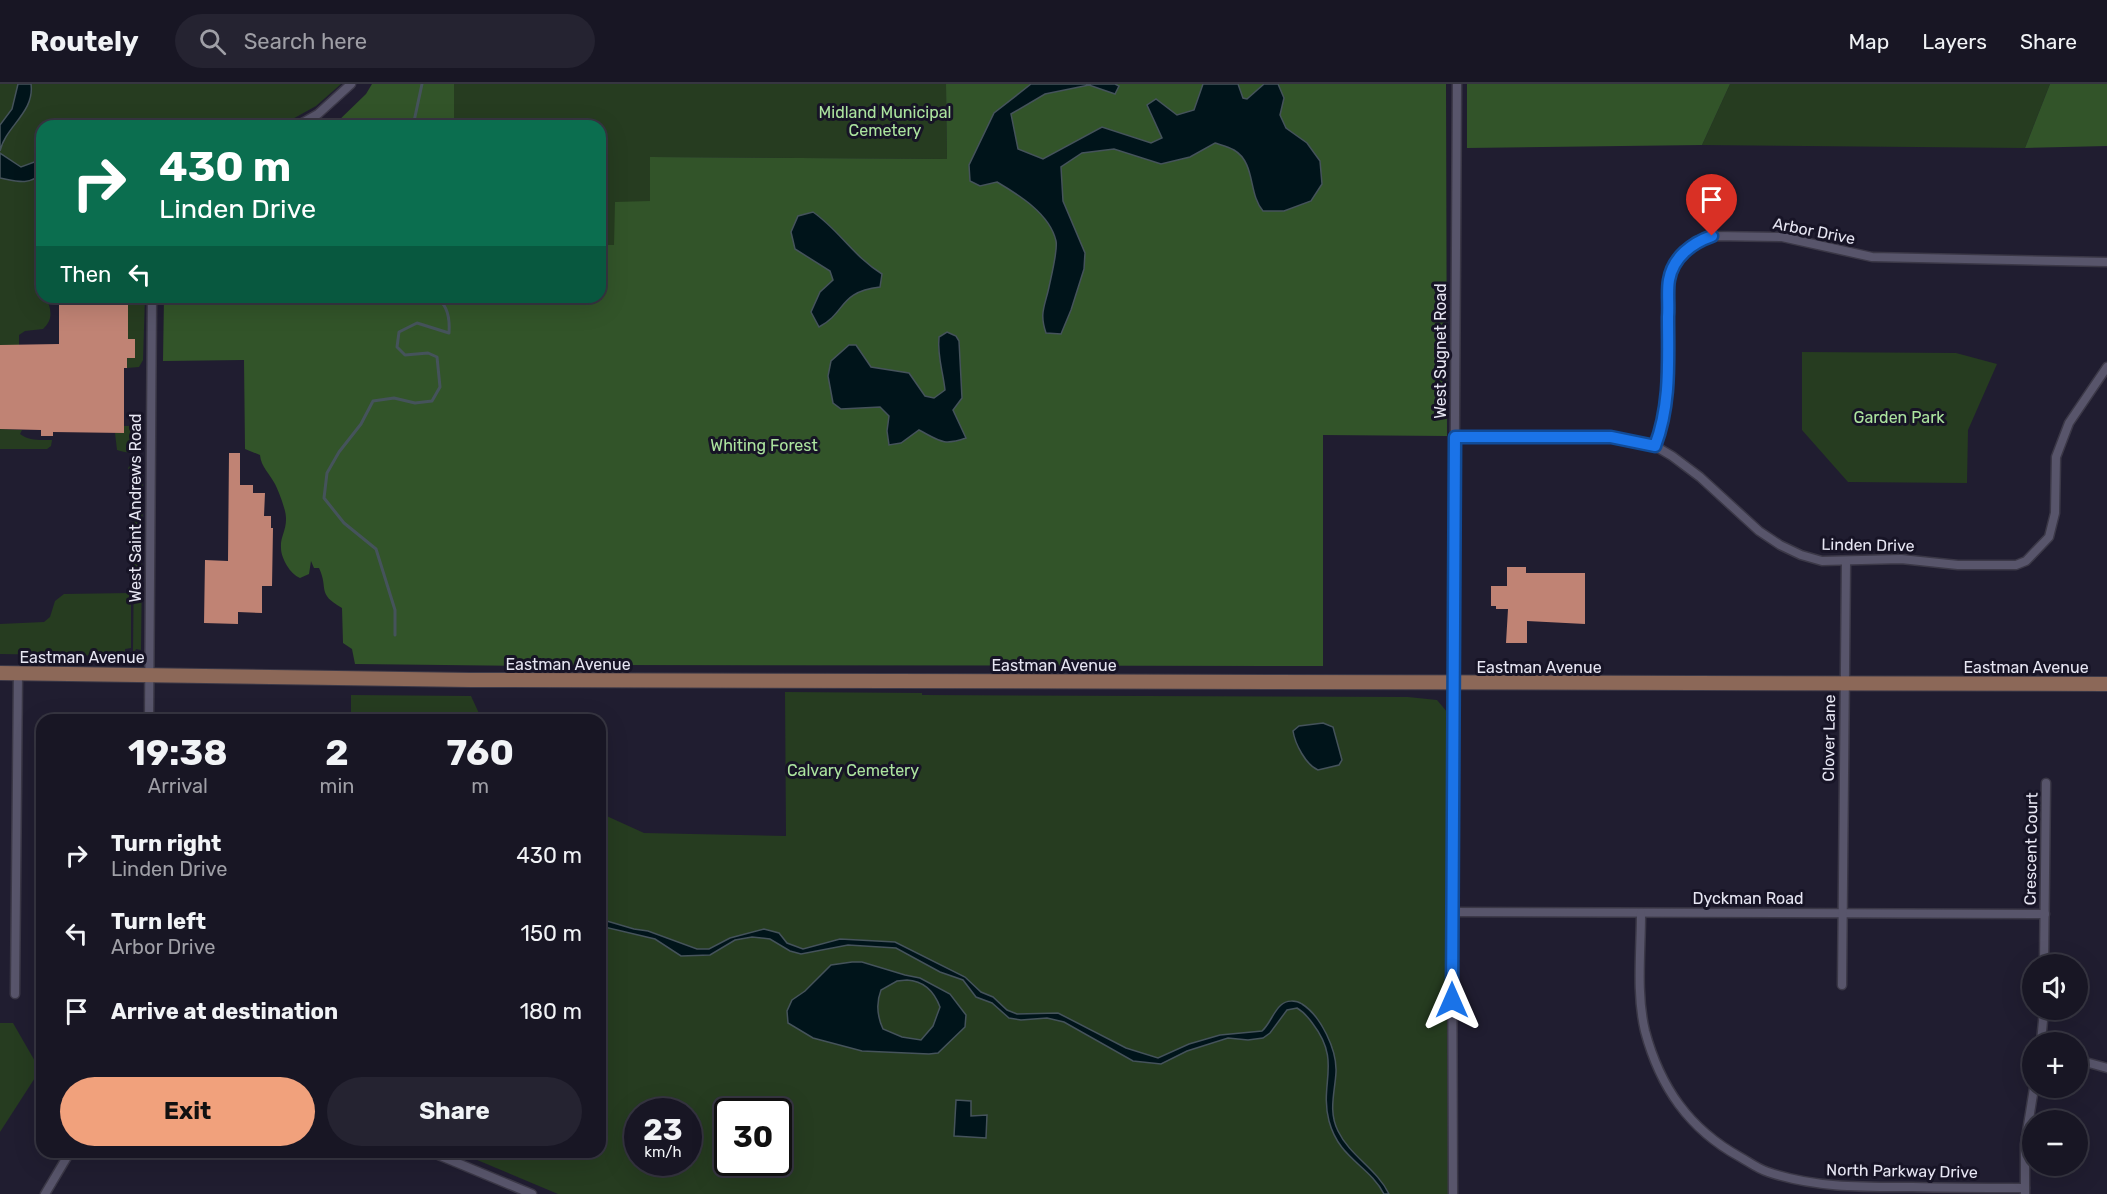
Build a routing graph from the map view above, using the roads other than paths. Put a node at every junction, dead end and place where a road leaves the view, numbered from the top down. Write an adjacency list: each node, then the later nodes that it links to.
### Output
1 (351, 84): 3 (street)
2 (1457, 84): 7 (street, West Sugnet Road)
3 (308, 120)
4 (2107, 262): 8 (street, Arbor Drive)
5 (152, 303): 12 (street, West Saint Andrews Road)
6 (2107, 367): 9 (street, Linden Drive)
7 (1455, 437): 8 (street, Linden Drive); 14 (street, West Sugnet Road)
8 (1655, 446): 9 (street, Linden Drive)
9 (1846, 562): 13 (street, Clover Lane)
10 (0, 673): 11 (main road, Eastman Avenue)
11 (18, 673): 12 (main road, Eastman Avenue); 24 (street)
12 (149, 674): 14 (main road, Eastman Avenue); 16 (street, West Saint Andrews Road)
13 (1845, 682): 14 (main road, Eastman Avenue); 15 (main road, Eastman Avenue); 20 (street, Clover Lane)
14 (1455, 684): 18 (street, West Sugnet Road)
15 (2107, 684)
16 (149, 714)
17 (2046, 783): 21 (street, Crescent Court)
18 (1452, 912): 19 (street, Dyckman Road); 33 (street, West Sugnet Road)
19 (1641, 913): 20 (street, Dyckman Road); 30 (street, North Parkway Drive)
20 (1842, 914): 21 (street, Dyckman Road); 23 (street, Clover Lane)
21 (2045, 914): 22 (street, Crescent Court)
22 (2044, 954)
23 (1842, 985)
24 (15, 994)
25 (2088, 1063): 26 (street)
26 (2107, 1068)
27 (2032, 1098): 30 (street)
28 (66, 1158): 31 (street)
29 (445, 1158): 32 (street)
30 (2025, 1191)
31 (45, 1194)
32 (532, 1194)
33 (1453, 1194)

